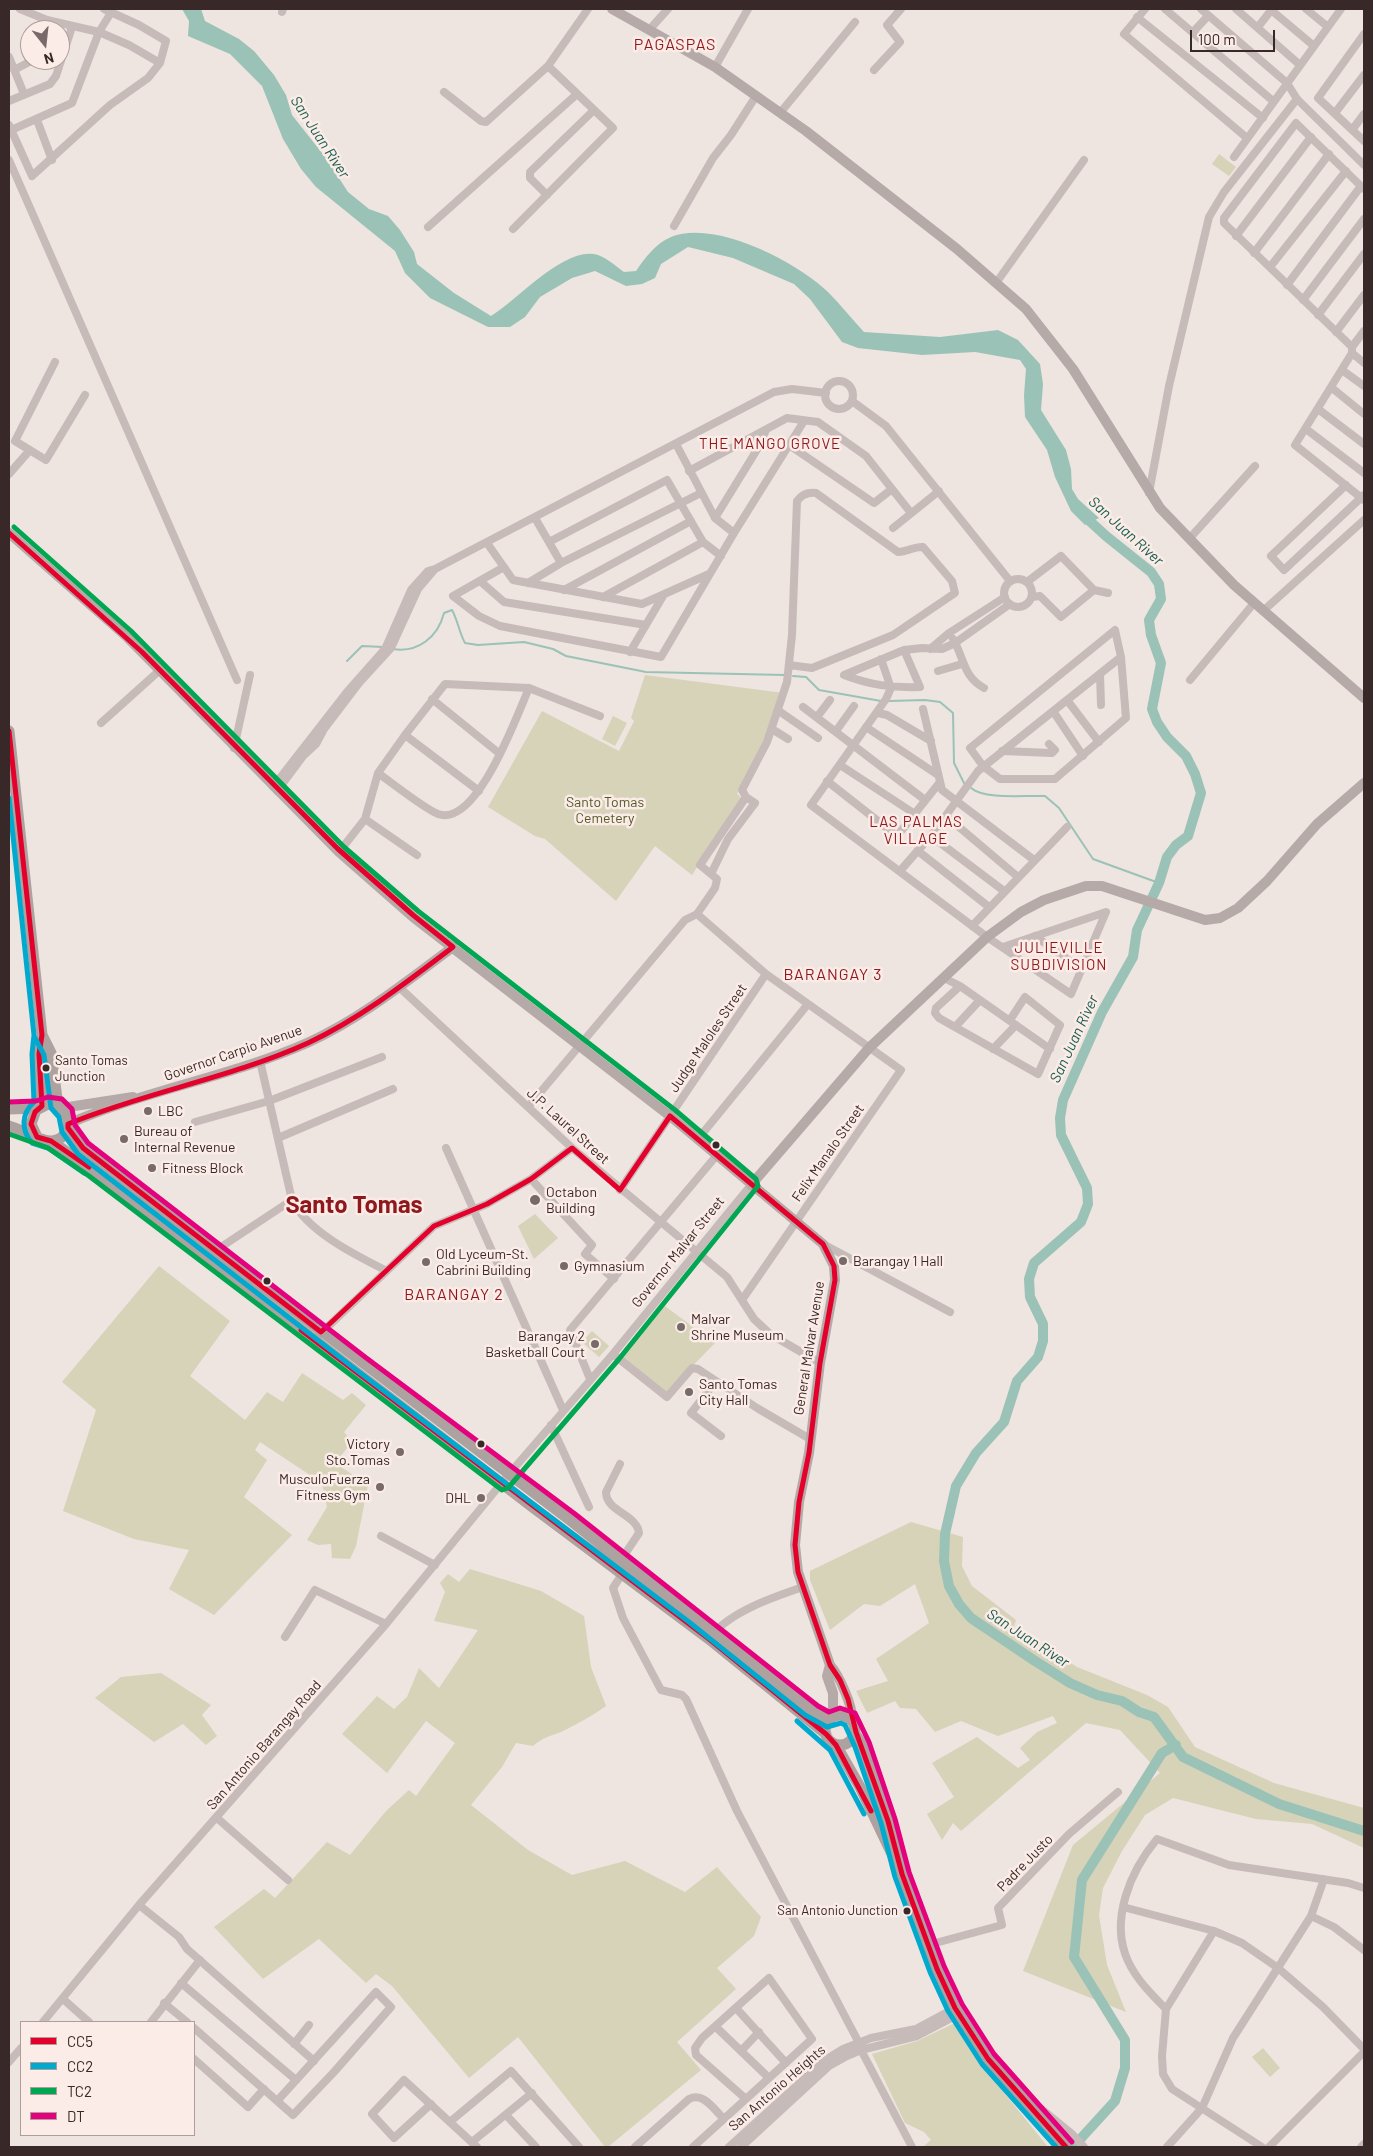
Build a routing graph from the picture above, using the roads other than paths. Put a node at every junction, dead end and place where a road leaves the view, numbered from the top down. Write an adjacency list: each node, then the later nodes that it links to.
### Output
1 (20, 9): 17 (street)
2 (588, 9): 30 (street)
3 (612, 9): 22 (main road)
4 (668, 9): 22 (street)
5 (748, 9): 32 (street)
6 (901, 9): 34 (street)
7 (1144, 9): 16 (street)
8 (1165, 9): 24 (street)
9 (1201, 9): 15 (street)
10 (1236, 9): 20 (street)
11 (1271, 9): 20 (street); 26 (street)
12 (1306, 9): 21 (street)
13 (1341, 9): 21 (street)
14 (108, 10): 23 (street); 28 (street)
15 (1208, 16): 24 (street); 36 (street)
16 (1138, 17): 50 (street); 55 (street)
17 (48, 20)
18 (855, 22): 47 (street)
19 (72, 27): 23 (street); 38 (street)
20 (1258, 27): 29 (street)
21 (1328, 27): 26 (street)
22 (649, 30): 32 (main road)
23 (99, 32): 28 (street); 51 (street)
24 (1193, 32): 44 (street)
25 (1364, 34): 41 (street)
26 (1314, 46): 29 (street)
27 (9, 57): 33 (street)
28 (160, 63): 60 (street)
29 (1300, 65): 36 (street)
30 (548, 66): 37 (street); 39 (street)
31 (20, 67): 33 (street)
32 (715, 67): 40 (main road)
33 (14, 70): 38 (street)
34 (874, 70)
35 (1364, 75): 48 (street)
36 (1287, 83): 42 (street); 44 (street)
37 (444, 92)
38 (24, 94): 43 (street)
39 (577, 94): 46 (street); 68 (street)
40 (756, 96): 47 (main road); 67 (street)
41 (1318, 98): 45 (street); 48 (street)
42 (1297, 99): 45 (street); 107 (street)
43 (9, 101)
44 (1273, 101): 50 (street)
45 (1307, 109): 62 (street)
46 (594, 110): 65 (street); 65 (street)
47 (780, 113): 74 (main road)
48 (1335, 113): 53 (street)
49 (1364, 114): 53 (street)
50 (1263, 118): 55 (street)
51 (37, 120): 52 (street); 60 (street)
52 (9, 129): 60 (street)
53 (1352, 130): 56 (street)
54 (1311, 137): 57 (street); 70 (street); 70 (street)
55 (1247, 138): 58 (street)
56 (1364, 142)
57 (1329, 154): 63 (street); 71 (street)
58 (1234, 157)
59 (9, 160): 158 (street)
60 (52, 160)
61 (1084, 160): 74 (street)
62 (1364, 165)
63 (1346, 171): 64 (street); 73 (street)
64 (1363, 187): 75 (street)
65 (547, 195): 69 (street)
66 (1364, 219): 77 (street)
67 (674, 226)
68 (428, 227)
69 (513, 229)
70 (1236, 236): 71 (street)
71 (1254, 253): 73 (street)
72 (1364, 254): 78 (street)
73 (1270, 267): 75 (street)
74 (996, 283): 107 (main road)
75 (1287, 286): 77 (street)
76 (1364, 295): 80 (street)
77 (1303, 300): 78 (street)
78 (1318, 315): 80 (street)
79 (1364, 331): 81 (street)
80 (1336, 332): 81 (street)
81 (1352, 350): 83 (street); 84 (street)
82 (55, 362): 98 (street)
83 (1364, 362)
84 (1342, 370): 85 (street); 86 (street)
85 (1364, 386)
86 (1332, 388): 90 (street); 91 (street)
87 (826, 393): 89 (street); 89 (street); 95 (street)
88 (85, 395): 98 (street)
89 (852, 401): 105 (street)
90 (1318, 409): 93 (street); 96 (street)
91 (1364, 414)
92 (804, 421): 94 (street); 97 (street); 104 (street)
93 (1306, 429): 101 (street); 103 (street)
94 (766, 430): 100 (street); 112 (street)
95 (676, 444): 100 (street); 111 (street)
96 (1364, 444)
97 (789, 445): 104 (street); 117 (street)
98 (30, 450): 102 (street)
99 (1255, 466): 118 (street)
100 (689, 471): 106 (street)
101 (1364, 473)
102 (9, 474)
103 (1346, 485): 108 (street); 108 (street)
104 (892, 489): 110 (street)
105 (940, 491): 110 (street); 129 (street)
106 (701, 493): 109 (street); 112 (street)
107 (1149, 493): 118 (main road)
108 (1363, 498)
109 (680, 504): 114 (street); 120 (street); 125 (street)
110 (912, 513): 115 (street)
111 (535, 518): 120 (street); 122 (street)
112 (715, 518): 117 (street)
113 (1364, 520): 143 (street)
114 (690, 521): 121 (street); 132 (street)
115 (892, 528)
116 (9, 533): 123 (main road, General Malvar Avenue)
117 (734, 533): 124 (street)
118 (1189, 539): 140 (main road)
119 (9, 540): 123 (main road)
120 (550, 542): 125 (street)
121 (703, 542): 124 (street); 136 (street)
122 (487, 543): 126 (street); 198 (street)
123 (22, 544): 154 (main road, General Malvar Avenue)
124 (721, 556): 127 (street)
125 (562, 563): 131 (street)
126 (504, 567): 128 (street); 131 (street)
127 (709, 574): 135 (street); 149 (street)
128 (480, 581): 144 (street); 149 (street)
129 (1010, 581): 130 (street); 137 (street)
130 (1027, 582): 133 (street); 138 (street)
131 (528, 583): 132 (street)
132 (564, 590): 136 (street)
133 (1094, 590): 134 (street); 138 (street)
134 (1108, 593)
135 (664, 596): 139 (street); 142 (street)
136 (603, 597): 139 (street)
137 (1005, 597): 141 (street); 145 (street)
138 (1032, 597): 141 (street)
139 (649, 601): 142 (street)
140 (1254, 603): 143 (main road); 159 (street)
141 (1010, 604): 146 (street)
142 (655, 610): 144 (street)
143 (1264, 611): 163 (main road)
144 (646, 626): 149 (street)
145 (949, 633): 146 (street); 147 (street)
146 (956, 643): 147 (street); 152 (street)
147 (930, 649): 148 (street)
148 (904, 650): 151 (street); 161 (street)
149 (630, 652)
150 (1121, 656): 156 (street); 185 (street); 193 (street)
151 (881, 659): 161 (street); 161 (street)
152 (962, 664): 155 (street); 162 (street)
153 (789, 665): 153 (street); 171 (street)
154 (160, 670): 176 (street); 188 (main road, General Malvar Avenue)
155 (938, 671)
156 (1100, 674): 166 (street); 167 (street)
157 (250, 675): 188 (street)
158 (237, 680)
159 (1190, 680)
160 (529, 688): 164 (street); 174 (street); 190 (street)
161 (891, 688): 173 (street)
162 (984, 688)
163 (1364, 698)
164 (432, 699): 181 (street); 190 (street)
165 (830, 700): 175 (street)
166 (1066, 700): 172 (street); 185 (street)
167 (1101, 705)
168 (854, 706): 180 (street)
169 (803, 707): 175 (street)
170 (923, 709): 184 (street)
171 (779, 711): 178 (street); 182 (street)
172 (1053, 711): 189 (street); 191 (street)
173 (878, 713): 177 (street); 184 (street)
174 (600, 716)
175 (817, 718): 180 (street)
176 (101, 723)
177 (866, 727): 187 (street); 195 (street)
178 (772, 729): 183 (street); 200 (street)
179 (9, 731): 232 (highway)
180 (836, 731): 187 (street)
181 (405, 735): 194 (street); 199 (street)
182 (818, 738)
183 (788, 739)
184 (931, 741): 195 (street)
185 (1099, 742): 191 (street)
186 (1049, 744): 189 (street)
187 (852, 745): 192 (street); 201 (street)
188 (234, 748): 198 (main road, General Malvar Avenue)
189 (1002, 751): 193 (street)
190 (500, 754): 199 (street)
191 (1083, 756): 193 (street)
192 (840, 764): 196 (street); 203 (street)
193 (983, 766): 202 (street)
194 (378, 773): 199 (street); 205 (street)
195 (939, 779): 201 (street); 202 (street)
196 (827, 781): 203 (street); 212 (street)
197 (1364, 783): 220 (main road, Governor Malvar Street)
198 (275, 789): 209 (main road, General Malvar Avenue)
199 (479, 791)
200 (746, 797): 213 (street); 213 (street)
201 (925, 800): 203 (street)
202 (956, 802): 204 (street); 211 (street)
203 (915, 814)
204 (946, 816): 207 (street); 214 (street)
205 (365, 819): 209 (street); 210 (street)
206 (1067, 828): 211 (street)
207 (931, 836): 208 (street); 215 (street)
208 (918, 851): 212 (street); 216 (street)
209 (340, 852): 221 (main road, General Malvar Avenue)
210 (417, 855)
211 (1034, 860): 214 (street)
212 (900, 871): 218 (street)
213 (711, 874): 217 (street)
214 (1018, 877): 215 (street)
215 (1004, 891): 216 (street)
216 (989, 907): 218 (street)
217 (697, 914): 224 (street); 233 (street)
218 (972, 926): 220 (street)
219 (1035, 936): 222 (street); 223 (street); 223 (street)
220 (987, 937): 222 (street); 225 (main road, Governor Malvar Street)
221 (453, 947): 227 (main road, Governor Carpio Avenue); 233 (main road, General Malvar Avenue)
222 (1003, 948): 223 (street)
223 (1081, 969)
224 (766, 974): 229 (street); 246 (street, Judge Maloles Street)
225 (944, 978): 226 (street); 234 (main road, Governor Malvar Street)
226 (960, 986): 228 (street); 231 (street)
227 (399, 988): 238 (main road, Governor Carpio Avenue); 244 (street, J.P. Laurel Street)
228 (980, 1000): 230 (street); 231 (street)
229 (808, 1004): 234 (street); 252 (street)
230 (1013, 1022): 235 (street); 236 (street); 236 (street)
231 (955, 1027): 235 (street)
232 (42, 1035): 242 (highway); 243 (highway)
233 (580, 1046): 244 (street); 246 (main road, General Malvar Avenue)
234 (869, 1048): 258 (main road, Governor Malvar Street); 262 (street, Felix Manalo Street)
235 (993, 1049): 236 (street)
236 (1050, 1049)
237 (382, 1057): 241 (street)
238 (260, 1062): 240 (main road, Governor Carpio Avenue); 241 (street)
239 (394, 1089): 251 (street)
240 (144, 1097): 243 (main road, Governor Carpio Avenue); 249 (main road, Governor Carpio Avenue)
241 (269, 1101): 247 (street); 251 (street)
242 (40, 1107): 243 (highway); 245 (highway); 250 (highway)
243 (60, 1107): 249 (highway)
244 (528, 1108): 255 (street, J.P. Laurel Street)
245 (9, 1110)
246 (670, 1116): 252 (main road, General Malvar Avenue); 259 (street, Judge Maloles Street)
247 (195, 1122)
248 (9, 1126): 250 (highway)
249 (68, 1126): 253 (highway); 265 (highway)
250 (38, 1137): 253 (highway)
251 (278, 1138): 260 (street)
252 (698, 1139): 256 (main road, General Malvar Avenue)
253 (51, 1141): 273 (highway)
254 (446, 1148): 261 (street)
255 (572, 1148): 257 (street); 259 (street, J.P. Laurel Street)
256 (717, 1155): 258 (main road, General Malvar Avenue); 263 (street)
257 (531, 1179): 261 (street); 269 (street)
258 (751, 1185): 262 (main road, General Malvar Avenue); 266 (street, Governor Malvar Street)
259 (620, 1190): 263 (street, J.P. Laurel Street)
260 (292, 1200): 265 (street); 267 (street)
261 (475, 1211): 267 (street); 278 (street)
262 (796, 1222): 264 (main road, General Malvar Avenue); 270 (street, Felix Manalo Street)
263 (660, 1224): 266 (street, J.P. Laurel Street); 269 (street)
264 (823, 1244): 272 (street); 275 (main road, General Malvar Avenue)
265 (215, 1251): 273 (highway)
266 (695, 1252): 268 (street, J.P. Laurel Street); 274 (street, Governor Malvar Street)
267 (385, 1270): 273 (street)
268 (727, 1277): 270 (street, J.P. Laurel Street); 271 (street, J.P. Laurel Street)
269 (614, 1279): 276 (street)
270 (748, 1290): 271 (street, Felix Manalo Street)
271 (742, 1300): 275 (street, J.P. Laurel Street)
272 (950, 1312)
273 (318, 1336): 283 (highway)
274 (613, 1354): 276 (street, Governor Malvar Street); 277 (street)
275 (820, 1363): 281 (main road, General Malvar Avenue)
276 (590, 1379): 278 (street, Governor Malvar Street)
277 (716, 1381): 280 (street); 281 (street)
278 (563, 1410): 279 (street, Governor Malvar Street)
279 (551, 1425): 283 (street, Governor Malvar Street); 284 (street)
280 (721, 1436)
281 (810, 1439): 289 (main road, General Malvar Avenue)
282 (620, 1464): 286 (street)
283 (505, 1478): 286 (highway); 287 (street, San Antonio Barangay Road); 288 (highway)
284 (589, 1508)
285 (381, 1536): 287 (street)
286 (621, 1560): 291 (highway)
287 (435, 1565): 290 (street, San Antonio Barangay Road)
288 (622, 1574): 291 (highway); 328 (street)
289 (802, 1587): 291 (street); 293 (main road, General Malvar Avenue)
290 (386, 1624): 292 (street); 300 (street, San Antonio Barangay Road)
291 (712, 1635): 294 (highway); 296 (highway)
292 (285, 1637)
293 (830, 1665): 294 (main road, General Malvar Avenue); 295 (main road, General Malvar Avenue)
294 (831, 1718): 295 (highway); 296 (highway)
295 (852, 1720): 297 (highway)
296 (826, 1734): 298 (highway)
297 (855, 1734): 298 (highway); 301 (highway)
298 (836, 1745): 301 (highway)
299 (1118, 1792): 309 (street, Padre Justo)
300 (217, 1818): 303 (street); 305 (street, San Antonio Barangay Road)
301 (902, 1874): 309 (highway)
302 (1324, 1879): 304 (street); 306 (street); 307 (street)
303 (288, 1880)
304 (1364, 1888)
305 (139, 1905): 311 (street); 314 (street, San Antonio Barangay Road)
306 (1123, 1907): 308 (street); 317 (street)
307 (1311, 1916): 310 (street); 312 (street)
308 (1214, 1931): 312 (street); 317 (street)
309 (928, 1945): 318 (highway)
310 (1364, 1950)
311 (200, 1960): 313 (street); 327 (street)
312 (1278, 1968): 331 (street); 344 (street)
313 (181, 1983): 315 (street); 337 (street)
314 (63, 1999): 319 (street, San Antonio Barangay Road); 320 (street)
315 (164, 2003): 321 (street); 322 (street)
316 (736, 2008): 324 (street); 326 (street); 335 (street)
317 (1166, 2009): 344 (street)
318 (957, 2011): 328 (street, San Antonio Heights); 338 (highway)
319 (44, 2021)
320 (88, 2021)
321 (153, 2021)
322 (185, 2021)
323 (309, 2025): 327 (street)
324 (716, 2028): 330 (street); 341 (street)
325 (195, 2029): 339 (street)
326 (760, 2032): 330 (street); 335 (street)
327 (294, 2044): 333 (street)
328 (860, 2047): 356 (street, San Antonio Heights); 357 (street, San Antonio Heights); 358 (street)
329 (20, 2049): 334 (street)
330 (741, 2051): 336 (street)
331 (1364, 2051): 362 (street)
332 (195, 2060): 339 (street)
333 (314, 2061): 337 (street); 342 (street)
334 (9, 2062)
335 (786, 2063): 336 (street)
336 (769, 2078): 341 (street)
337 (296, 2080): 342 (street)
338 (1009, 2083): 350 (highway); 359 (street)
339 (264, 2088): 342 (street)
340 (532, 2093): 345 (street); 347 (street); 353 (street)
341 (746, 2099): 346 (street)
342 (278, 2100)
343 (431, 2104): 343 (street); 347 (street)
344 (1202, 2108): 360 (street); 361 (street)
345 (504, 2116): 349 (street); 351 (street); 352 (street)
346 (723, 2118): 354 (street); 355 (street)
347 (451, 2121): 349 (street)
348 (1364, 2144): 363 (street)
349 (474, 2145)
350 (1066, 2146)
351 (529, 2147)
352 (536, 2147)
353 (579, 2147)
354 (635, 2147)
355 (693, 2147)
356 (729, 2147)
357 (741, 2147)
358 (912, 2147)
359 (1084, 2147)
360 (1167, 2147)
361 (1262, 2147)
362 (1269, 2147)
363 (1361, 2147)

